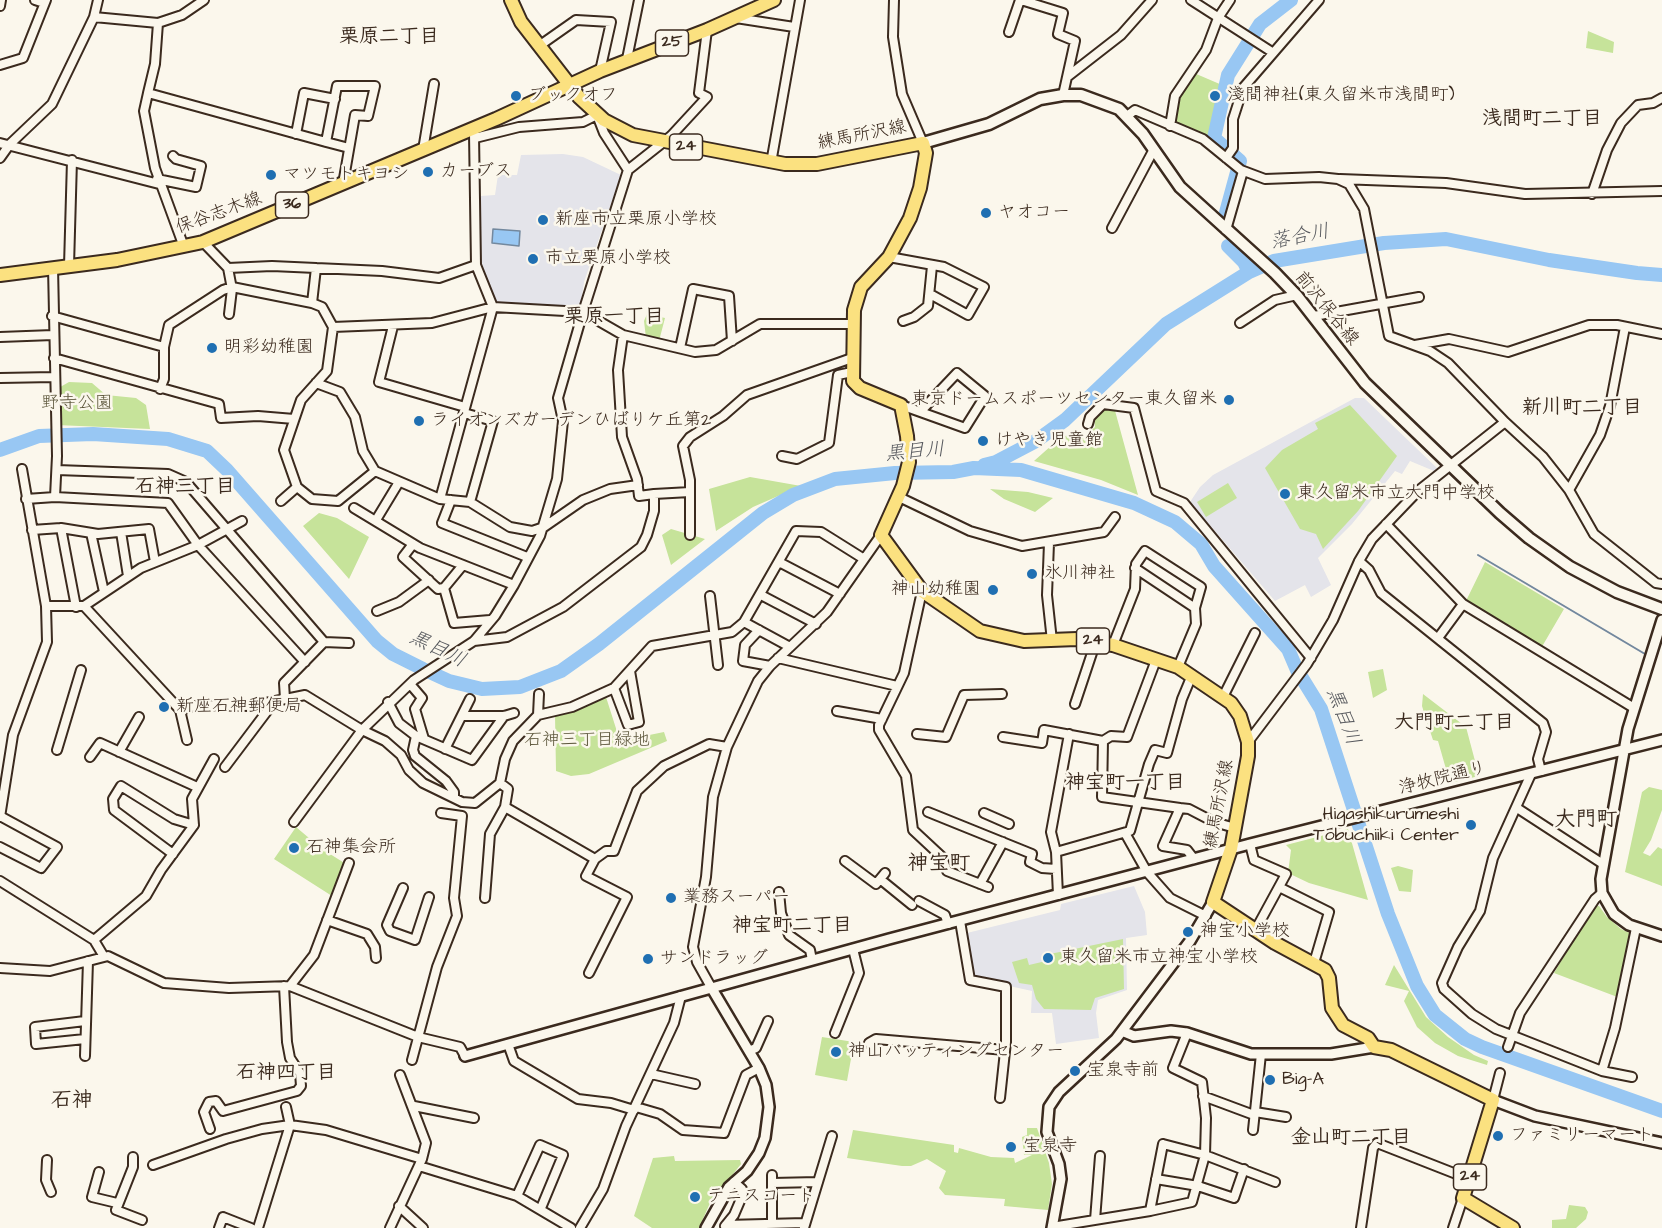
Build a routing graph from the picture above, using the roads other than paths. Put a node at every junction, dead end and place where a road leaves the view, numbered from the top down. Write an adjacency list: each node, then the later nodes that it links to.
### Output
1 (2, 0): 16 (street)
2 (35, 0): 15 (street)
3 (98, 0): 17 (street)
4 (204, 0): 20 (street)
5 (511, 0): 24 (main road, 練馬所沢線 / 24)
6 (639, 0): 26 (street)
7 (774, 0): 18 (main road, 25)
8 (800, 0): 21 (street)
9 (894, 0): 44 (street)
10 (1021, 0): 23 (street); 29 (street)
11 (1152, 0): 29 (street)
12 (1191, 0): 19 (street)
13 (1230, 0): 19 (street)
14 (1319, 0): 25 (street)
15 (45, 1): 27 (street)
16 (0, 6)
17 (94, 17): 20 (street); 45 (street)
18 (735, 18): 21 (street); 22 (main road, 25)
19 (1218, 18): 25 (street); 38 (street)
20 (158, 23): 32 (street)
21 (794, 27): 53 (street)
22 (708, 30): 26 (main road, 25); 42 (street)
23 (1009, 32)
24 (539, 46): 28 (street); 31 (main road, 練馬所沢線 / 24)
25 (1272, 52): 50 (street)
26 (627, 59): 28 (main road, 25)
27 (0, 65)
28 (600, 71): 31 (main road, 25)
29 (1067, 76): 33 (street)
30 (434, 84): 47 (street)
31 (569, 85): 36 (main road, 練馬所沢線 / 24); 40 (main road, 保谷志木線 / 36)
32 (148, 93): 39 (street); 57 (street)
33 (1063, 95): 37 (main road, 前沢保谷線); 44 (main road, 前沢保谷線)
34 (1662, 98): 60 (street)
35 (335, 99): 39 (street); 41 (street); 46 (street)
36 (597, 116): 40 (street); 42 (main road, 練馬所沢線 / 24); 54 (street)
37 (1127, 116): 38 (street); 48 (main road, 前沢保谷線)
38 (1170, 126): 50 (street)
39 (296, 134): 41 (street)
40 (474, 134): 47 (main road, 保谷志木線 / 36); 66 (street)
41 (326, 142): 46 (street)
42 (663, 142): 53 (main road, 練馬所沢線 / 24); 54 (street)
43 (0, 143): 45 (street)
44 (923, 143): 53 (main road, 練馬所沢線 / 24); 65 (main road, 練馬所沢線)
45 (10, 144): 51 (street); 52 (street)
46 (349, 147): 58 (street)
47 (423, 150): 58 (main road, 保谷志木線 / 36)
48 (1154, 151): 61 (street); 62 (main road, 前沢保谷線)
49 (173, 156): 57 (street)
50 (1230, 156): 55 (street)
51 (0, 158)
52 (72, 160): 57 (street); 67 (street)
53 (771, 163)
54 (628, 170): 80 (street)
55 (1242, 170): 56 (street); 62 (street)
56 (1338, 179): 60 (street); 78 (street)
57 (158, 182): 64 (street)
58 (343, 184): 63 (main road, 保谷志木線 / 36)
59 (1662, 192): 60 (street)
60 (1592, 194)
61 (1112, 228)
62 (1226, 230): 75 (main road, 前沢保谷線)
63 (203, 242): 64 (main road, 保谷志木線 / 36); 70 (street)
64 (184, 247): 67 (main road, 保谷志木線 / 36)
65 (889, 257): 68 (street); 86 (main road, 練馬所沢線)
66 (476, 265): 71 (street); 79 (street)
67 (69, 266): 69 (main road, 保谷志木線 / 36)
68 (932, 266): 74 (street); 74 (street)
69 (53, 267): 72 (main road, 保谷志木線 / 36); 82 (street)
70 (228, 268): 71 (street); 73 (street)
71 (316, 268): 77 (street)
72 (0, 275)
73 (232, 286): 77 (street); 81 (street); 96 (street)
74 (930, 294): 84 (street)
75 (1297, 296): 83 (main road, 前沢保谷線); 85 (street)
76 (1419, 297): 78 (street)
77 (312, 303): 88 (street)
78 (1383, 305): 83 (street); 95 (street)
79 (493, 307): 80 (street); 87 (street); 106 (street)
80 (583, 312): 92 (street); 134 (street)
81 (229, 314)
82 (52, 316): 91 (street); 96 (street)
83 (1314, 316): 112 (main road, 前沢保谷線)
84 (903, 321)
85 (1240, 323)
86 (855, 324): 94 (street); 99 (main road, 練馬所沢線)
87 (393, 326): 88 (street); 106 (street)
88 (333, 327): 103 (street)
89 (1625, 327): 90 (street); 95 (street); 119 (street)
90 (1662, 334)
91 (53, 335): 93 (street); 98 (street)
92 (623, 335): 97 (street); 117 (street)
93 (0, 337)
94 (732, 340): 97 (street); 97 (street)
95 (1415, 345): 109 (street)
96 (164, 347): 104 (street)
97 (680, 348)
98 (54, 358): 101 (street); 104 (street)
99 (852, 358): 100 (main road, 練馬所沢線); 121 (street)
100 (852, 372): 105 (main road); 111 (street)
101 (54, 377): 102 (street); 114 (street)
102 (0, 378)
103 (316, 383): 108 (street); 115 (street)
104 (160, 389): 108 (street)
105 (901, 405): 107 (street); 120 (main road)
106 (464, 410): 125 (street); 128 (street)
107 (921, 411): 107 (street)
108 (294, 419): 118 (street)
109 (1505, 422): 112 (street); 119 (street)
110 (1088, 423): 184 (street)
111 (782, 456)
112 (1450, 465): 133 (street); 166 (main road, 前沢保谷線)
113 (22, 469): 124 (street)
114 (57, 470): 123 (street); 137 (street)
115 (375, 471): 116 (street); 118 (street)
116 (399, 482): 125 (street); 131 (street)
117 (638, 485): 122 (street); 134 (street)
118 (297, 487): 127 (street)
119 (1569, 490): 154 (street)
120 (901, 491): 141 (main road); 142 (street)
121 (690, 492): 122 (street); 140 (street)
122 (654, 494): 176 (street)
123 (55, 497): 124 (street); 144 (street)
124 (26, 499): 136 (street)
125 (440, 499): 126 (street)
126 (452, 500): 128 (street); 145 (street)
127 (281, 501)
128 (470, 502): 134 (street)
129 (354, 508): 131 (street)
130 (1115, 517): 142 (street)
131 (376, 520): 143 (street)
132 (242, 521): 137 (street)
133 (1386, 524): 148 (street); 162 (street)
134 (544, 527): 145 (street)
135 (61, 528): 136 (street); 139 (street); 164 (street)
136 (32, 530): 163 (street)
137 (226, 530): 144 (street); 179 (street)
138 (120, 532): 139 (street); 149 (street); 152 (street)
139 (91, 533): 158 (street)
140 (690, 535)
141 (881, 535): 146 (street); 157 (main road, 練馬所沢線 / 24)
142 (1049, 543): 177 (street)
143 (413, 544): 150 (street); 153 (street)
144 (198, 545): 149 (street); 186 (street)
145 (527, 557): 155 (street)
146 (864, 559): 147 (street); 159 (street)
147 (779, 561): 159 (street); 160 (street)
148 (1359, 561): 175 (street); 184 (street)
149 (155, 562): 152 (street)
150 (463, 565): 155 (street); 156 (street)
151 (1134, 568): 165 (street); 165 (street); 181 (street)
152 (128, 576): 158 (street)
153 (429, 580): 156 (street); 167 (street)
154 (1662, 584)
155 (514, 585): 168 (street)
156 (444, 588): 168 (street)
157 (922, 591): 177 (main road, 練馬所沢線 / 24); 194 (street)
158 (104, 592): 164 (street)
159 (840, 594): 171 (street)
160 (760, 595): 170 (street); 171 (street)
161 (710, 596): 174 (street)
162 (1463, 604): 175 (street); 204 (street)
163 (46, 606): 164 (street); 233 (street)
164 (80, 607): 205 (street)
165 (1195, 608): 189 (street)
166 (1662, 609)
167 (377, 611)
168 (490, 620): 176 (street)
169 (1662, 620): 204 (street)
170 (744, 622): 172 (street); 174 (street)
171 (816, 624): 182 (street)
172 (759, 630): 182 (street); 188 (street)
173 (1255, 633): 198 (street)
174 (713, 634): 187 (street); 191 (street)
175 (1438, 638): 230 (street)
176 (474, 641): 193 (street)
177 (1052, 641): 178 (main road, 練馬所沢線 / 24)
178 (1096, 641): 181 (main road, 練馬所沢線 / 24); 203 (street)
179 (324, 642): 180 (street); 186 (street)
180 (349, 643)
181 (1113, 645): 185 (main road, 練馬所沢線 / 24)
182 (790, 647): 183 (street)
183 (778, 658): 188 (street); 194 (street)
184 (1311, 658): 221 (street)
185 (1156, 660): 189 (main road, 練馬所沢線 / 24); 220 (street)
186 (304, 662): 199 (street)
187 (718, 665)
188 (770, 666): 222 (street)
189 (1178, 667): 192 (main road, 練馬所沢線 / 24)
190 (81, 670): 224 (street)
191 (630, 671): 195 (street); 195 (street)
192 (1192, 675): 198 (main road, 練馬所沢線 / 24); 235 (street)
193 (412, 682): 202 (street); 216 (street)
194 (897, 687): 212 (street)
195 (614, 688): 208 (street)
196 (538, 694): 208 (street)
197 (1002, 694): 215 (street)
198 (1224, 695): 221 (main road, 練馬所沢線 / 24)
199 (285, 699): 201 (street); 213 (street)
200 (470, 699): 209 (street)
201 (274, 702): 205 (street); 229 (street)
202 (388, 702): 213 (street); 216 (street)
203 (1075, 704)
204 (1634, 708): 225 (street)
205 (180, 710): 218 (street)
206 (837, 711): 212 (street)
207 (514, 713): 210 (street)
208 (538, 715): 231 (street)
209 (462, 716): 210 (street); 223 (street)
210 (504, 716): 223 (street)
211 (139, 717): 226 (street)
212 (882, 718): 262 (street)
213 (362, 730): 234 (street); 243 (street)
214 (1069, 734): 217 (street); 220 (street); 252 (street)
215 (917, 735)
216 (420, 737): 223 (street); 234 (street)
217 (1004, 737)
218 (187, 740)
219 (1662, 740): 225 (street, 浄牧院通り)
220 (1103, 741): 235 (street)
221 (1248, 742): 246 (main road, 練馬所沢線 / 24)
222 (727, 747): 254 (street); 289 (street)
223 (445, 749)
224 (57, 750)
225 (1624, 750): 230 (street, 浄牧院通り); 258 (street)
226 (119, 752): 227 (street); 232 (street)
227 (90, 757)
228 (214, 759): 232 (street)
229 (225, 767)
230 (1536, 773): 238 (street); 249 (street, 浄牧院通り)
231 (500, 783): 234 (street); 236 (street)
232 (196, 787): 245 (street)
233 (2, 791): 242 (street)
234 (454, 797)
235 (1138, 804): 237 (street); 247 (street)
236 (505, 807): 254 (street); 270 (street)
237 (1180, 808): 246 (street); 255 (street)
238 (1517, 808): 258 (street); 297 (street)
239 (928, 812): 248 (street)
240 (441, 813): 296 (street)
241 (984, 813): 244 (street)
242 (0, 816): 250 (street)
243 (294, 822)
244 (1009, 824)
245 (195, 825): 253 (street); 253 (street)
246 (1235, 828): 251 (main road, 練馬所沢線 / 24)
247 (1125, 832): 252 (street); 260 (street)
248 (1003, 842): 259 (street); 262 (street)
249 (1250, 844): 251 (street, 浄牧院通り); 264 (street)
250 (0, 847)
251 (1231, 849): 255 (street, 浄牧院通り); 271 (main road, 練馬所沢線 / 24)
252 (1056, 852): 259 (street)
253 (173, 854): 279 (street)
254 (595, 859): 287 (street)
255 (1194, 859): 260 (street, 浄牧院通り)
256 (845, 861): 275 (street)
257 (349, 864): 273 (street)
258 (1603, 864): 267 (street)
259 (1056, 869): 268 (street)
260 (1147, 872): 268 (street, 浄牧院通り); 272 (street)
261 (0, 881): 279 (street)
262 (980, 884): 263 (street)
263 (988, 887)
264 (1279, 887): 277 (street); 285 (street)
265 (403, 888): 269 (street)
266 (779, 892): 283 (street)
267 (1602, 892): 276 (street); 297 (street)
268 (1058, 895): 274 (street, 浄牧院通り)
269 (429, 897)
270 (485, 898)
271 (1213, 902): 272 (street); 277 (main road)
272 (1206, 916): 293 (street)
273 (327, 920): 282 (street); 288 (street)
274 (960, 921): 275 (street, 浄牧院通り); 303 (street)
275 (948, 924): 280 (street, 浄牧院通り)
276 (1636, 928): 278 (street); 310 (street)
277 (1256, 929): 285 (main road)
278 (1662, 936)
279 (94, 940): 281 (street)
280 (853, 949): 283 (street, 浄牧院通り); 294 (street)
281 (103, 956): 284 (street); 288 (street)
282 (375, 958)
283 (812, 960): 289 (street, 浄牧院通り)
284 (88, 961): 286 (street); 291 (street)
285 (1314, 963): 301 (main road)
286 (0, 968)
287 (589, 973)
288 (287, 986): 296 (street); 326 (street)
289 (711, 987): 290 (street, 浄牧院通り); 304 (street)
290 (681, 996): 300 (street, 浄牧院通り); 312 (street)
291 (85, 1021): 298 (street); 298 (street)
292 (768, 1021): 304 (street)
293 (1122, 1031): 295 (street); 356 (street)
294 (836, 1033)
295 (1187, 1034): 305 (street); 316 (street)
296 (418, 1037): 307 (street); 308 (street)
297 (1513, 1037): 302 (street); 310 (street)
298 (85, 1039): 306 (street)
299 (869, 1043): 303 (street)
300 (508, 1044): 307 (street, 浄牧院通り); 321 (street)
301 (1374, 1047): 305 (street); 318 (main road)
302 (1508, 1047)
303 (1005, 1050): 317 (street)
304 (749, 1051): 309 (street)
305 (1261, 1054): 322 (street)
306 (84, 1056)
307 (465, 1056)
308 (412, 1060)
309 (759, 1068): 321 (street); 340 (street)
310 (1602, 1071): 314 (street)
311 (1500, 1073): 318 (street)
312 (651, 1074): 315 (street); 321 (street)
313 (400, 1075): 319 (street)
314 (1632, 1077)
315 (695, 1084)
316 (1203, 1096): 322 (street); 330 (street)
317 (1000, 1098)
318 (1493, 1100): 329 (street); 339 (main road, 24)
319 (414, 1106): 324 (street); 334 (street)
320 (286, 1107): 325 (street)
321 (635, 1108): 363 (street)
322 (1254, 1114): 323 (street); 327 (street)
323 (1286, 1117)
324 (474, 1118)
325 (290, 1125): 334 (street); 335 (street); 359 (street)
326 (210, 1129)
327 (1253, 1130)
328 (832, 1136): 341 (street)
329 (1662, 1143)
330 (1204, 1155): 336 (street); 338 (street); 343 (street)
331 (132, 1156): 347 (street)
332 (1100, 1156): 352 (street)
333 (47, 1160): 344 (street)
334 (421, 1162): 345 (street); 348 (street)
335 (153, 1165)
336 (1244, 1169): 342 (street); 343 (street)
337 (99, 1172): 347 (street)
338 (1156, 1179): 343 (street); 350 (street)
339 (1469, 1179): 346 (main road, 24); 365 (street)
340 (734, 1182): 354 (street); 364 (street)
341 (818, 1182): 353 (street); 355 (street)
342 (1275, 1182)
343 (1198, 1186): 350 (street)
344 (51, 1192)
345 (517, 1196): 349 (street); 349 (street)
346 (1463, 1198): 366 (street); 367 (main road, 24)
347 (117, 1203): 351 (street)
348 (399, 1206): 360 (street); 361 (street)
349 (541, 1208): 362 (street)
350 (1150, 1211): 352 (street)
351 (142, 1220)
352 (1095, 1220): 356 (street)
353 (772, 1224): 354 (street); 355 (street)
354 (725, 1226)
355 (805, 1226)
356 (1052, 1227)
357 (219, 1228): 358 (street)
358 (251, 1228)
359 (258, 1228)
360 (390, 1228)
361 (423, 1228)
362 (571, 1228)
363 (580, 1228)
364 (706, 1228)
365 (1361, 1228)
366 (1453, 1228)
367 (1513, 1228)

